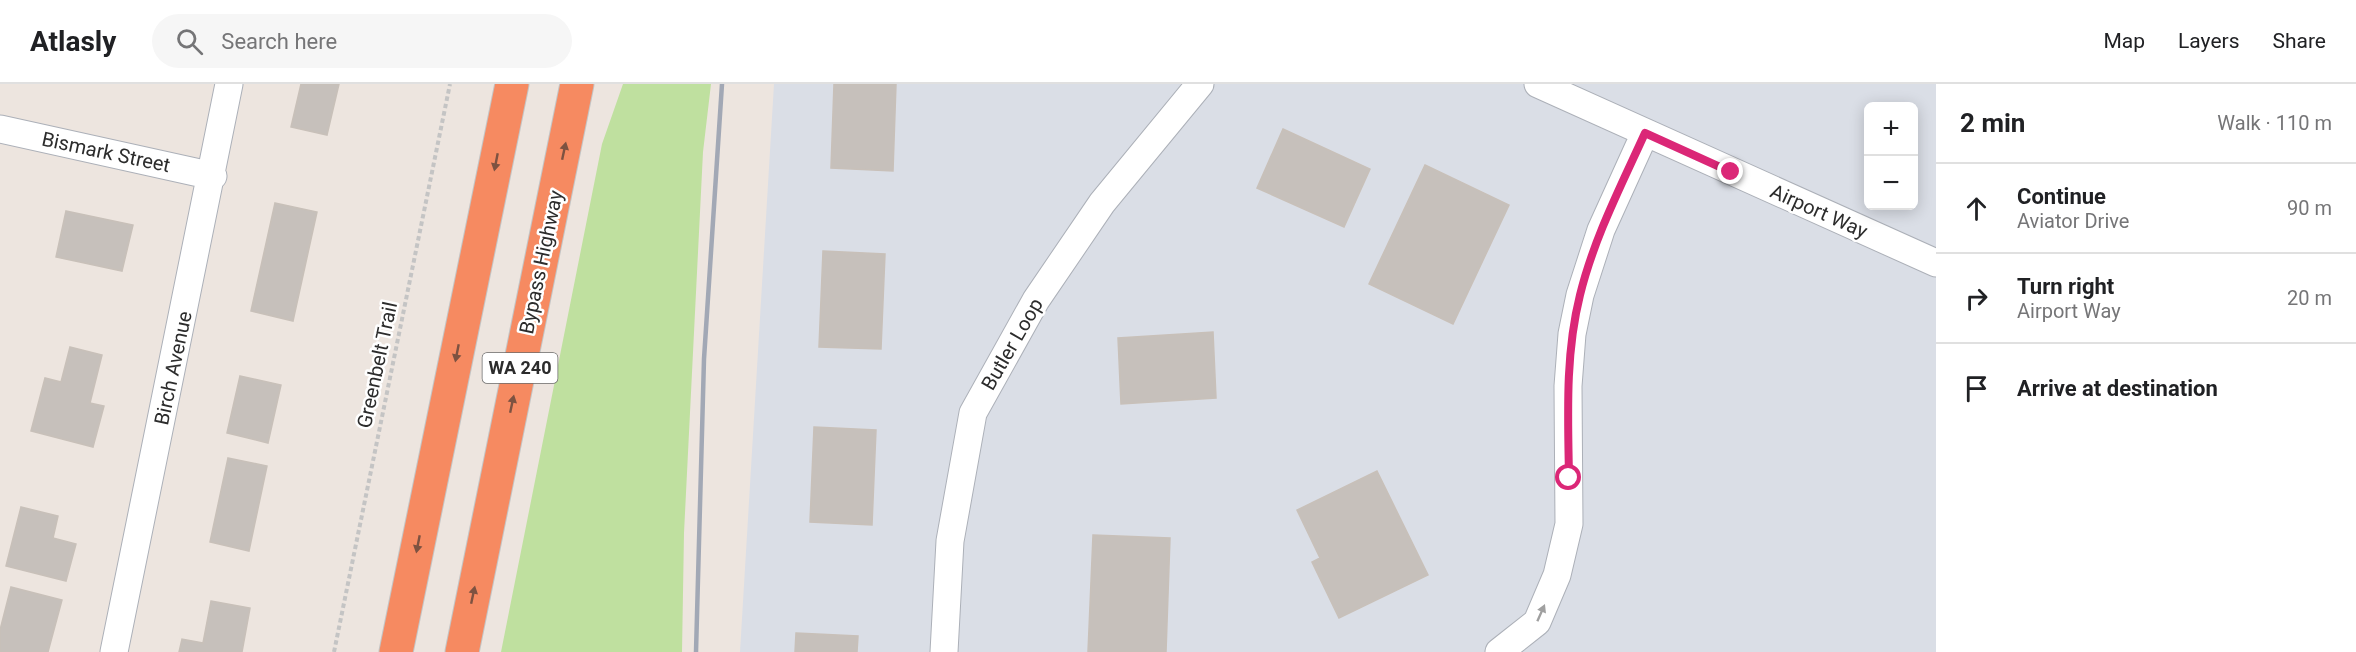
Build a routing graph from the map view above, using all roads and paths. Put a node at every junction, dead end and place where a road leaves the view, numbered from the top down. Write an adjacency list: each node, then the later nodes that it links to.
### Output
1 (229, 84): 9 (street, Birch Avenue)
2 (450, 84): 12 (path, Greenbelt Trail)
3 (512, 84): 13 (highway, WA 240, one-way to 13)
4 (577, 84): 14 (highway, Bypass Highway / WA 240, one-way to 4)
5 (1200, 84): 15 (street, Butler Loop)
6 (1538, 84): 8 (street, Airport Way)
7 (0, 129): 9 (street, Bismark Street)
8 (1645, 133): 10 (street, Airport Way); 16 (street, one-way to 8)
9 (213, 176): 11 (street, Birch Avenue)
10 (1936, 263)
11 (114, 652)
12 (333, 652)
13 (396, 652)
14 (462, 652)
15 (944, 652)
16 (1498, 652)

